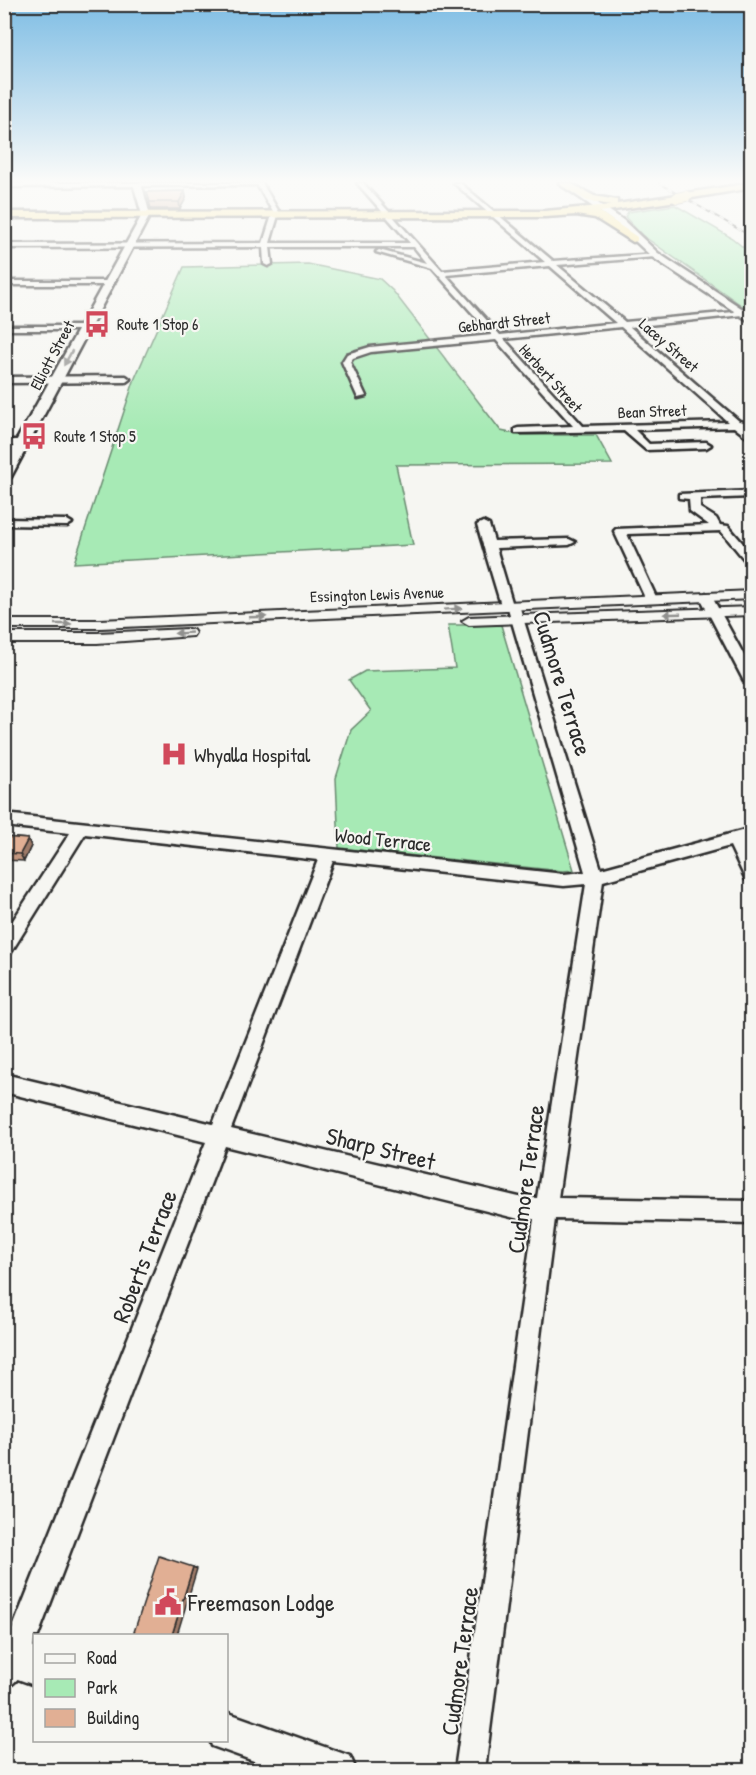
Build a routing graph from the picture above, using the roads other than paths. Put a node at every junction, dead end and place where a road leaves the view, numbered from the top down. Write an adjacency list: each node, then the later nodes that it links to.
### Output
1 (109, 266): 9 (main road, Elliott Street)
2 (116, 266): 10 (main road, Elliott Street)
3 (433, 266): 7 (street, Herbert Street)
4 (529, 266): 7 (street)
5 (554, 266): 13 (street, Lacey Street)
6 (671, 266): 11 (main road)
7 (439, 273): 17 (street, Herbert Street)
8 (4, 283): 9 (street)
9 (97, 283): 10 (street); 16 (main road, Elliott Street)
10 (110, 283): 15 (main road, Elliott Street)
11 (742, 313): 12 (main road); 13 (street, Gebhardt Street)
12 (752, 320)
13 (623, 325): 17 (street, Gebhardt Street); 23 (street, Lacey Street)
14 (4, 328): 16 (street)
15 (85, 328): 16 (street); 20 (main road, Elliott Street, one-way to 20)
16 (69, 332)
17 (497, 338): 21 (street, Gebhardt Street); 25 (street, Herbert Street)
18 (126, 379): 20 (street)
19 (4, 380): 20 (street)
20 (45, 380): 29 (main road, Elliott Street)
21 (361, 396)
22 (752, 423): 23 (street, Bean Street)
23 (737, 424): 24 (street, Bean Street); 27 (street, Lacey Street)
24 (625, 426): 25 (street, Bean Street); 30 (street)
25 (580, 429): 26 (street, Bean Street)
26 (518, 431)
27 (752, 438)
28 (6, 441): 29 (street)
29 (23, 443): 31 (main road, Elliott Street)
30 (706, 445)
31 (4, 477)
32 (752, 494): 36 (street)
33 (4, 522): 34 (street)
34 (67, 523)
35 (483, 525): 38 (street, Cudmore Terrace)
36 (716, 527): 39 (street); 42 (street)
37 (569, 542): 38 (street)
38 (489, 545): 43 (street, Cudmore Terrace)
39 (752, 562)
40 (752, 595): 41 (street, Essington Lewis Avenue)
41 (706, 597): 42 (street, Essington Lewis Avenue); 45 (street)
42 (651, 599): 43 (street, Essington Lewis Avenue)
43 (512, 610): 45 (street, Essington Lewis Avenue, one-way to 43); 46 (street, Essington Lewis Avenue, one-way to 43); 47 (street, Essington Lewis Avenue, one-way to 47); 55 (street, Cudmore Terrace)
44 (752, 611): 45 (street, Essington Lewis Avenue)
45 (714, 612): 48 (street)
46 (4, 624)
47 (4, 638)
48 (752, 682)
49 (4, 820): 50 (street, Wood Terrace)
50 (81, 828): 53 (street, Wood Terrace); 56 (street)
51 (752, 834): 52 (street, Wood Terrace)
52 (735, 838): 54 (street); 55 (street, Wood Terrace)
53 (328, 854): 55 (street, Wood Terrace); 58 (street, Roberts Terrace)
54 (752, 876)
55 (595, 877): 59 (street, Cudmore Terrace)
56 (4, 949)
57 (4, 1083): 58 (street, Sharp Street)
58 (220, 1136): 59 (street, Sharp Street); 61 (street, Roberts Terrace)
59 (546, 1209): 60 (street, Sharp Street); 64 (street, Cudmore Terrace)
60 (752, 1212)
61 (15, 1664)
62 (228, 1733): 63 (main road)
63 (336, 1770)
64 (470, 1770)

